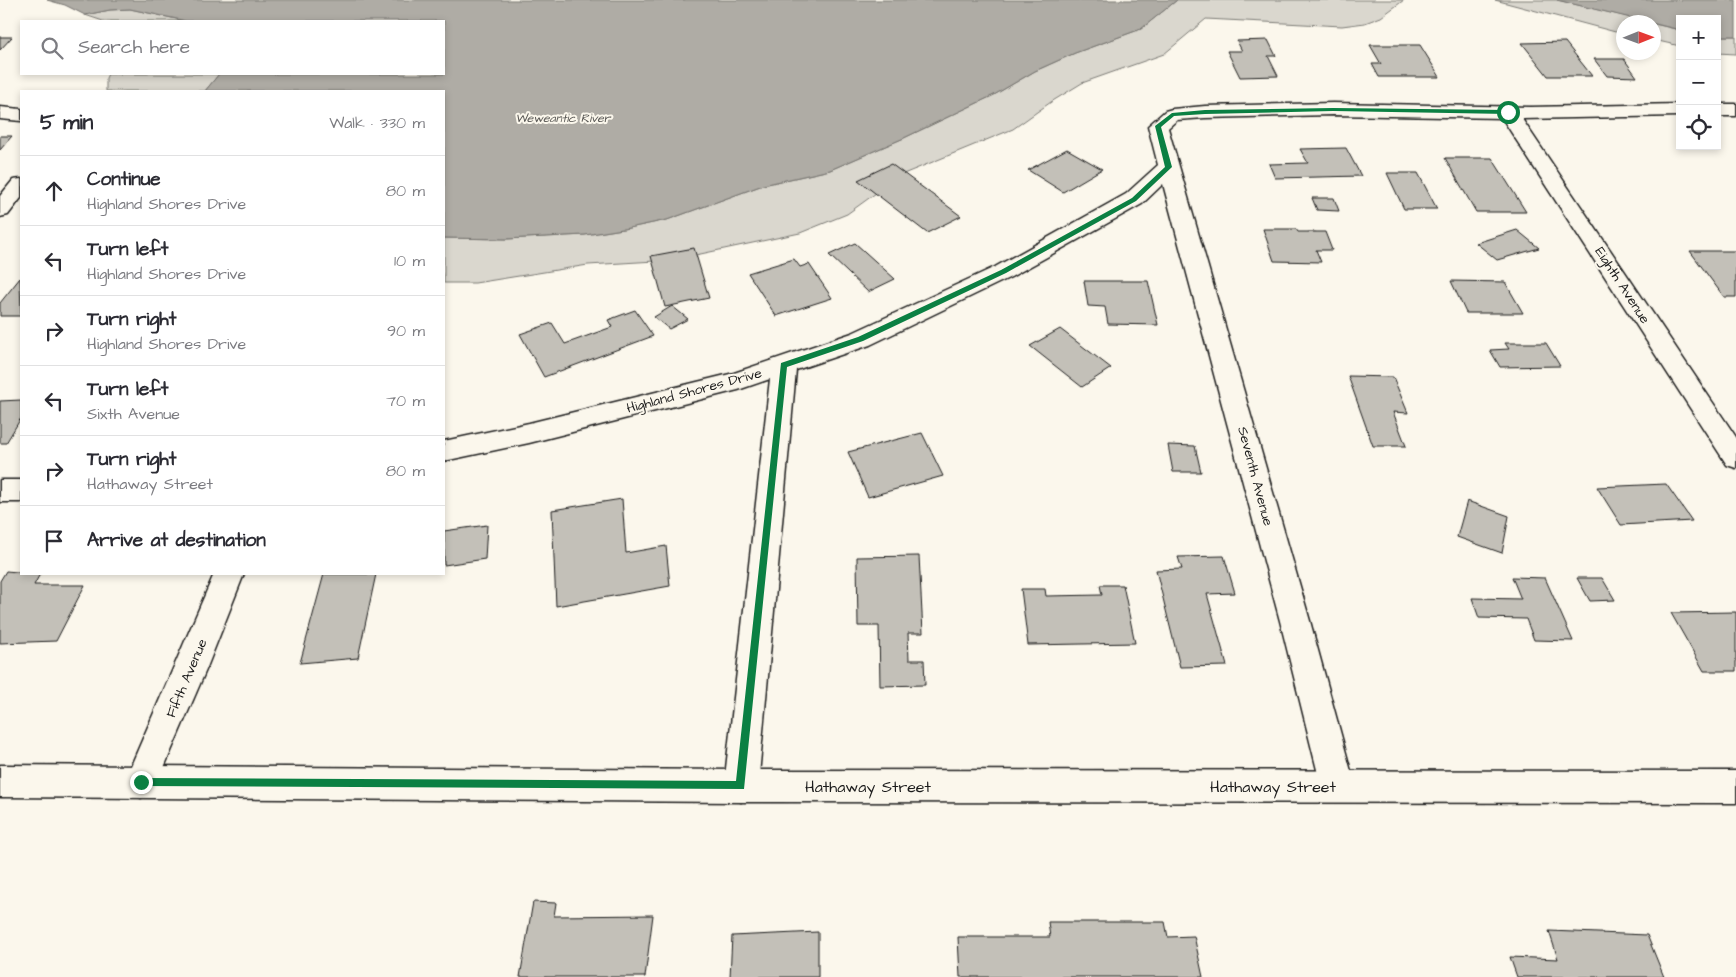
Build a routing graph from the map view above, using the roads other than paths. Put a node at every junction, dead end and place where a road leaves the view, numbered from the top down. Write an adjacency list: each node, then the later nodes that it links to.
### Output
1 (1676, 110): 5 (street)
2 (1721, 110): 3 (street)
3 (1736, 110)
4 (0, 112): 6 (street)
5 (1508, 112): 7 (street); 12 (street, Eighth Avenue)
6 (20, 115)
7 (1168, 167): 10 (street, Highland Shores Drive); 19 (street, Seventh Avenue)
8 (20, 186): 9 (street)
9 (0, 210)
10 (784, 365): 11 (street, Highland Shores Drive); 18 (street)
11 (445, 451)
12 (1736, 458)
13 (20, 490): 14 (street)
14 (0, 491)
15 (229, 575): 17 (street, Fifth Avenue)
16 (0, 781): 17 (street, Hathaway Street)
17 (141, 782): 18 (street, Hathaway Street)
18 (741, 786): 19 (street, Hathaway Street)
19 (1338, 786): 20 (street, Hathaway Street)
20 (1736, 787)

